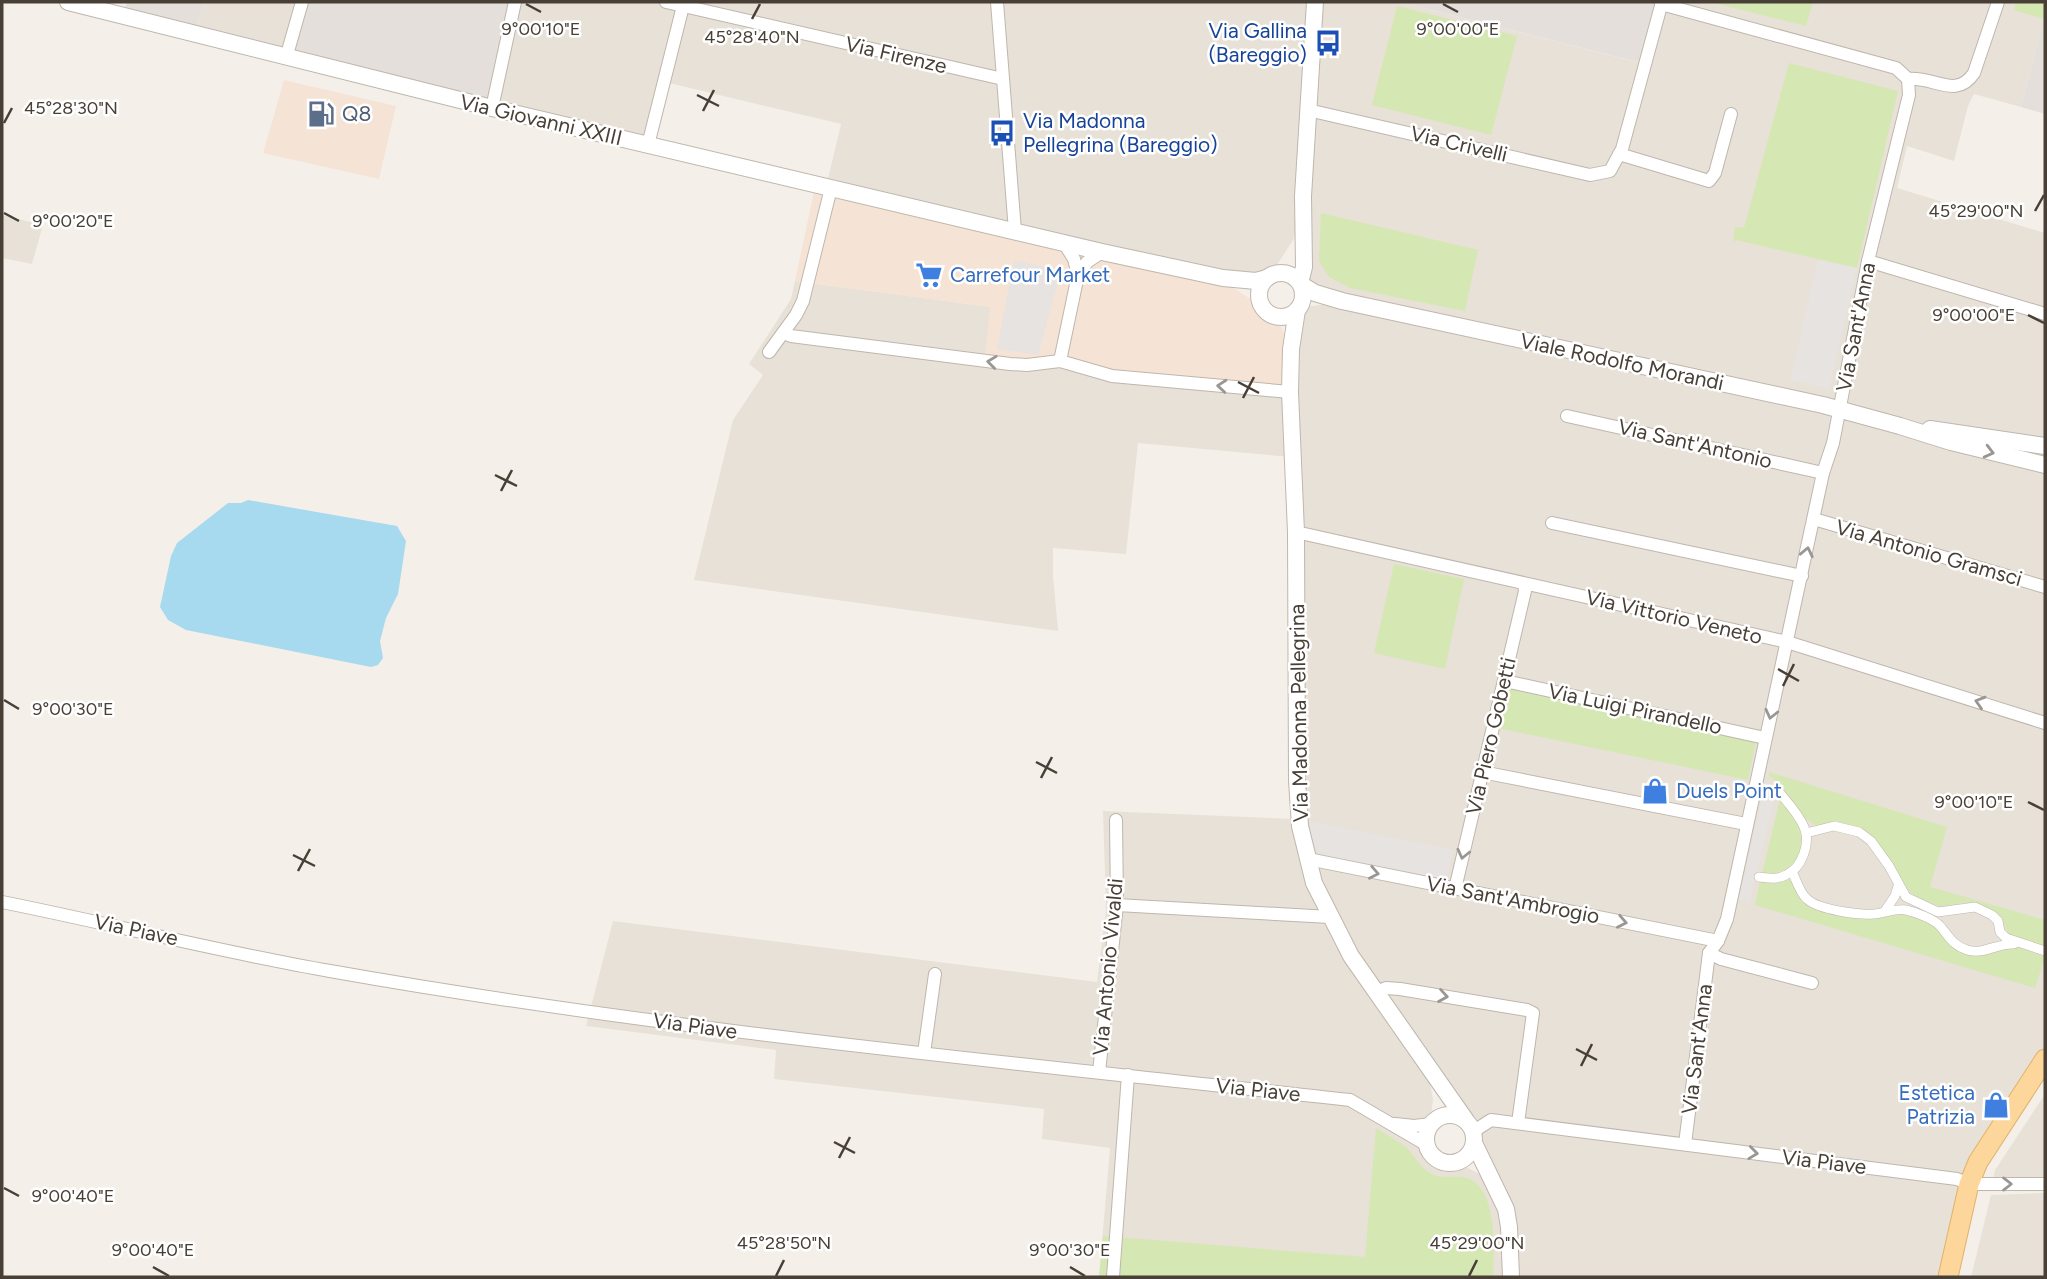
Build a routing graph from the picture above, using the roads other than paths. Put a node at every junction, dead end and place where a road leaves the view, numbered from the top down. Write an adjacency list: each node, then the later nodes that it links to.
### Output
1 (68, 2): 10 (street, Via Giovanni XXIII)
2 (302, 2): 10 (street)
3 (514, 2): 13 (street)
4 (666, 2): 9 (street, Via Firenze)
5 (997, 2): 11 (street)
6 (1314, 2): 14 (street)
7 (1998, 2): 12 (street)
8 (1662, 3): 12 (street); 17 (street)
9 (684, 4): 11 (street, Via Firenze); 16 (street)
10 (286, 58): 13 (street, Via Giovanni XXIII)
11 (1003, 79): 19 (street)
12 (1908, 79): 23 (street, Via Sant'Anna)
13 (492, 108): 16 (street, Via Giovanni XXIII)
14 (1308, 110): 17 (street, Via Crivelli); 20 (street)
15 (1731, 114): 17 (street)
16 (648, 145): 18 (street, Via Giovanni XXIII)
17 (1619, 154)
18 (831, 188): 19 (street, Via Giovanni XXIII); 33 (street)
19 (1015, 231): 21 (street)
20 (1304, 237): 25 (street); 27 (street)
21 (1064, 243): 22 (street); 24 (street)
22 (1102, 252): 24 (street); 26 (street)
23 (1868, 261): 31 (street); 38 (street, Via Sant'Anna)
24 (1077, 275): 36 (street)
25 (1270, 276): 26 (street); 27 (street); 29 (street)
26 (1223, 278): 29 (street)
27 (1301, 284): 28 (street, Viale Rodolfo Morandi); 30 (street)
28 (1342, 301): 30 (street, Viale Rodolfo Morandi); 38 (street, Viale Rodolfo Morandi)
29 (1259, 303): 32 (street)
30 (1298, 308): 32 (street); 34 (street, Via Madonna Pellegrina)
31 (2045, 314)
32 (1273, 316): 34 (street, Via Madonna Pellegrina)
33 (783, 333): 35 (street); 36 (street, one-way to 33)
34 (1291, 349): 37 (street, Via Madonna Pellegrina)
35 (769, 352)
36 (1060, 361): 37 (street, one-way to 36)
37 (1290, 392): 46 (street, Via Madonna Pellegrina)
38 (1840, 409): 40 (street, Viale Rodolfo Morandi); 43 (street, Via Sant'Anna)
39 (1567, 416): 43 (street, Via Sant'Antonio)
40 (1900, 426): 41 (street, Viale Rodolfo Morandi); 42 (street, Viale Rodolfo Morandi, one-way to 42)
41 (2045, 446)
42 (2045, 465)
43 (1823, 473): 44 (street, Via Sant'Anna)
44 (1814, 519): 47 (street, Via Sant'Anna, one-way to 44); 49 (street, Via Antonio Gramsci)
45 (1552, 523): 47 (street)
46 (1296, 532): 48 (street, Via Vittorio Veneto); 59 (street, Via Madonna Pellegrina)
47 (1802, 576): 50 (street, Via Sant'Anna)
48 (1524, 584): 50 (street, Via Vittorio Veneto); 51 (street, Via Piero Gobetti)
49 (2045, 587)
50 (1787, 642): 52 (street, Via Vittorio Veneto, one-way to 50); 53 (street, Via Sant'Anna, one-way to 53)
51 (1505, 681): 53 (street, Via Luigi Pirandello); 54 (street, Via Piero Gobetti)
52 (2045, 723)
53 (1765, 738): 57 (street, Via Sant'Anna)
54 (1482, 772): 57 (street); 63 (street, Via Piero Gobetti, one-way to 63)
55 (1778, 791): 58 (street)
56 (1116, 820): 65 (street, Via Antonio Vivaldi)
57 (1746, 824): 68 (street, Via Sant'Anna)
58 (1806, 833): 60 (street); 62 (street)
59 (1308, 859): 63 (street, Via Sant'Ambrogio, one-way to 63); 67 (street, Via Madonna Pellegrina)
60 (1792, 871): 61 (street); 66 (street)
61 (1759, 877)
62 (1898, 886): 66 (street); 69 (street)
63 (1455, 889): 68 (street, Via Sant'Ambrogio, one-way to 68)
64 (2, 902): 75 (street, Via Piave)
65 (1117, 905): 67 (street); 77 (street, Via Antonio Vivaldi)
66 (1884, 911): 69 (street)
67 (1330, 917): 74 (street, Via Madonna Pellegrina)
68 (1718, 941): 71 (street, Via Sant'Anna)
69 (2019, 944): 70 (street)
70 (2045, 951)
71 (1709, 953): 73 (street, Via Sant'Anna); 84 (street, Via Sant'Anna)
72 (935, 974): 75 (street)
73 (1812, 984)
74 (1376, 992): 79 (street, Via Madonna Pellegrina); 82 (street, one-way to 82)
75 (924, 1053): 77 (street, Via Piave)
76 (2045, 1059): 88 (main road)
77 (1099, 1072): 78 (street, Via Piave)
78 (1128, 1075): 81 (street, Via Piave); 90 (street)
79 (1436, 1080): 80 (street); 83 (street, Via Madonna Pellegrina)
80 (1433, 1121): 81 (street, Via Piave); 83 (street); 85 (street)
81 (1388, 1123): 85 (street, Via Piave)
82 (1518, 1123): 83 (street, Via Piave); 84 (street, Via Piave)
83 (1471, 1131): 86 (street); 87 (street, Via Madonna Pellegrina)
84 (1685, 1144): 88 (street, Via Piave, one-way to 88)
85 (1426, 1145): 86 (street)
86 (1461, 1161): 87 (street)
87 (1491, 1177): 91 (street, Via Madonna Pellegrina)
88 (1969, 1184): 89 (street, Via Piave, one-way to 89); 92 (main road)
89 (2045, 1184)
90 (1113, 1277)
91 (1511, 1277)
92 (1948, 1277)

